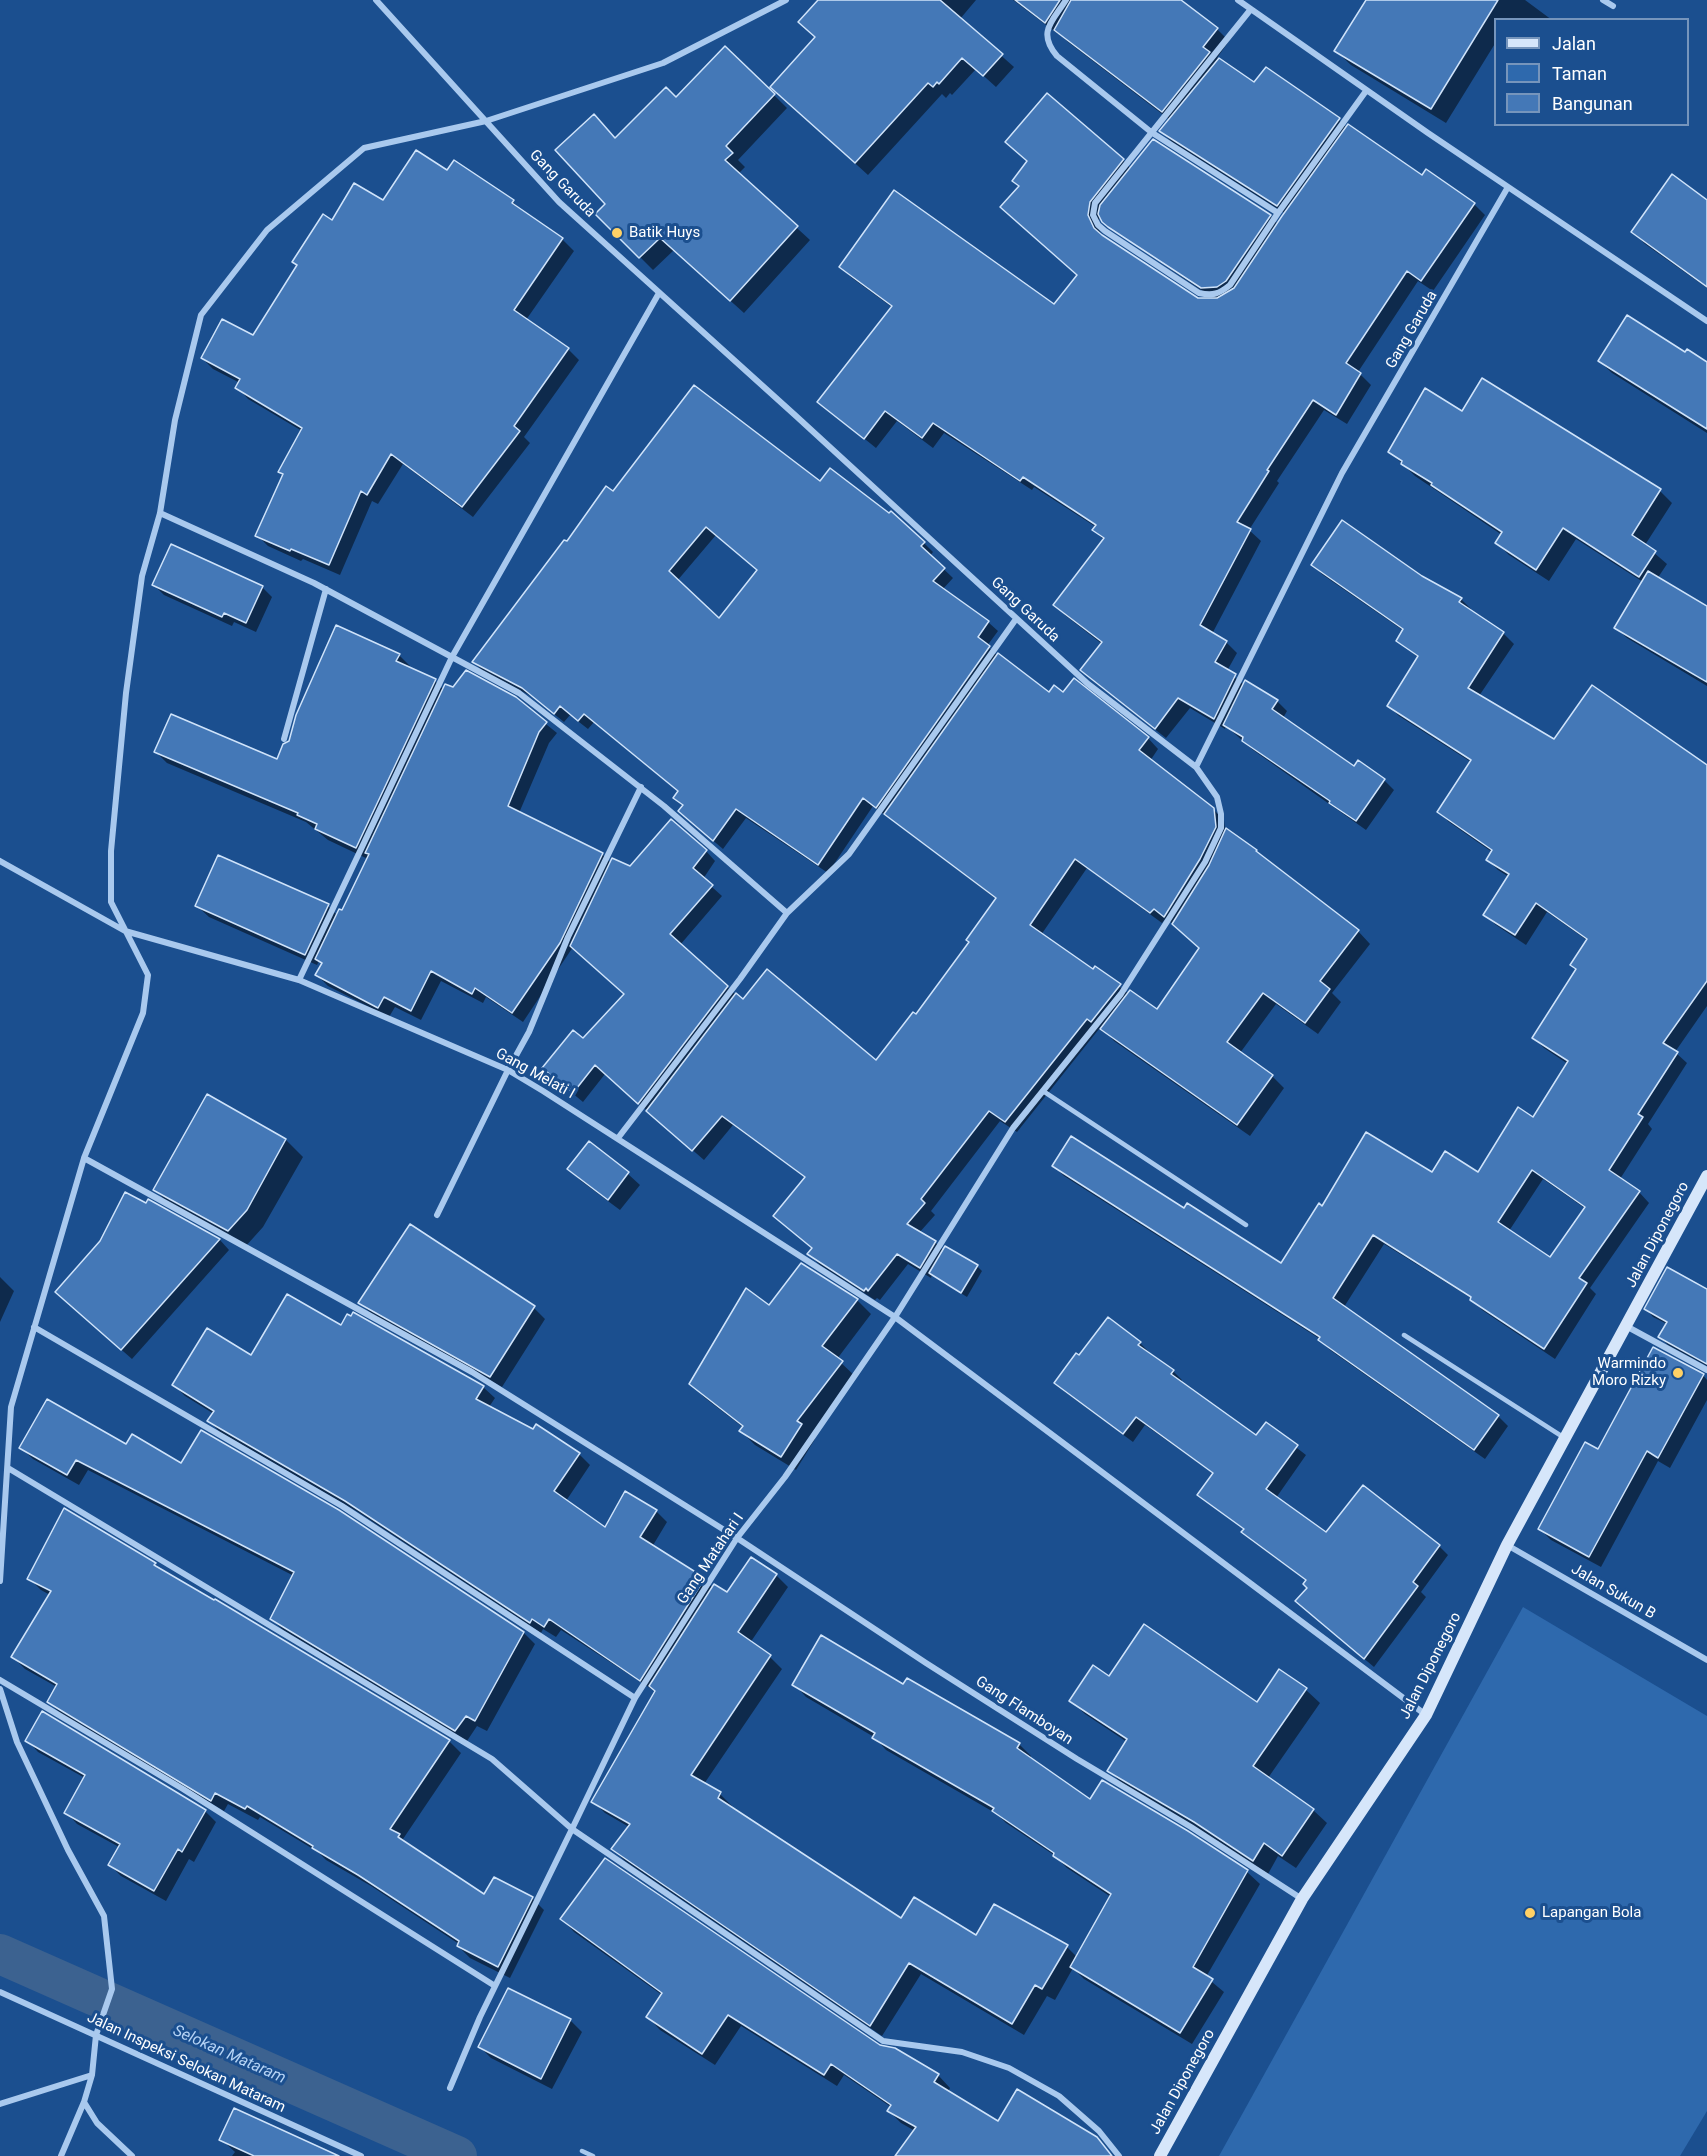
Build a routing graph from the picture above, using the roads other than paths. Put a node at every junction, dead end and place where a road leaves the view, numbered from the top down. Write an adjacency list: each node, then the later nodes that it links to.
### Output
1 (376, 0): 9 (street, Gang Garuda)
2 (786, 0): 9 (street)
3 (1066, 0): 10 (street)
4 (1238, 0): 7 (street)
5 (1603, 0): 6 (street)
6 (1613, 6)
7 (1251, 9): 8 (street); 10 (street)
8 (1366, 90): 11 (street); 12 (street)
9 (486, 121): 13 (street, Gang Garuda); 15 (street)
10 (1151, 132): 12 (street); 12 (street)
11 (1508, 187): 14 (street); 20 (street, Gang Garuda)
12 (1278, 213)
13 (659, 292): 17 (street, Gang Garuda); 18 (street)
14 (1707, 321)
15 (160, 513): 16 (street); 24 (street)
16 (326, 590): 18 (street); 19 (street)
17 (1016, 619): 20 (street, Gang Garuda); 23 (street)
18 (452, 657): 21 (street); 25 (street)
19 (284, 739)
20 (1196, 767): 27 (street, Gang Matahari I)
21 (640, 787): 23 (street); 26 (street)
22 (0, 861): 24 (street, Gang Melati I)
23 (787, 912): 28 (street)
24 (125, 931): 25 (street, Gang Melati I); 29 (street)
25 (299, 980): 26 (street, Gang Melati I)
26 (508, 1070): 28 (street, Gang Melati I); 31 (street)
27 (1043, 1091): 32 (lane); 33 (street, Gang Matahari I)
28 (618, 1138): 33 (street, Gang Melati I)
29 (84, 1158): 35 (street); 40 (street, Gang Flamboyan)
30 (1707, 1176): 34 (street, Jalan Diponegoro)
31 (437, 1215)
32 (1246, 1225)
33 (895, 1317): 40 (street, Gang Matahari I); 47 (street, Gang Melati I)
34 (1626, 1326): 37 (street); 38 (street, Jalan Diponegoro)
35 (34, 1327): 39 (street); 46 (street)
36 (1404, 1335): 38 (lane)
37 (1707, 1370)
38 (1565, 1438): 41 (street, Jalan Diponegoro)
39 (8, 1468): 42 (street); 48 (street)
40 (737, 1538): 46 (street, Gang Matahari I); 49 (street, Gang Flamboyan)
41 (1507, 1545): 43 (street, Jalan Sukun B); 47 (street, Jalan Diponegoro)
42 (0, 1581)
43 (1707, 1660)
44 (0, 1680): 50 (street)
45 (0, 1689): 52 (street)
46 (635, 1698): 48 (street, Gang Matahari I)
47 (1426, 1715): 49 (street, Jalan Diponegoro)
48 (572, 1829): 50 (street, Gang Matahari I); 62 (street)
49 (1302, 1899): 63 (street, Jalan Diponegoro)
50 (495, 1986): 54 (street, Gang Matahari I)
51 (0, 1992): 52 (street, Jalan Inspeksi Selokan Mataram)
52 (96, 2035): 53 (street); 60 (street, Jalan Inspeksi Selokan Mataram)
53 (92, 2075): 55 (street); 56 (street)
54 (450, 2088)
55 (84, 2102): 58 (street); 59 (street)
56 (0, 2104)
57 (582, 2151): 61 (lane)
58 (61, 2156)
59 (132, 2156)
60 (361, 2156)
61 (593, 2156)
62 (1119, 2156)
63 (1160, 2156)

